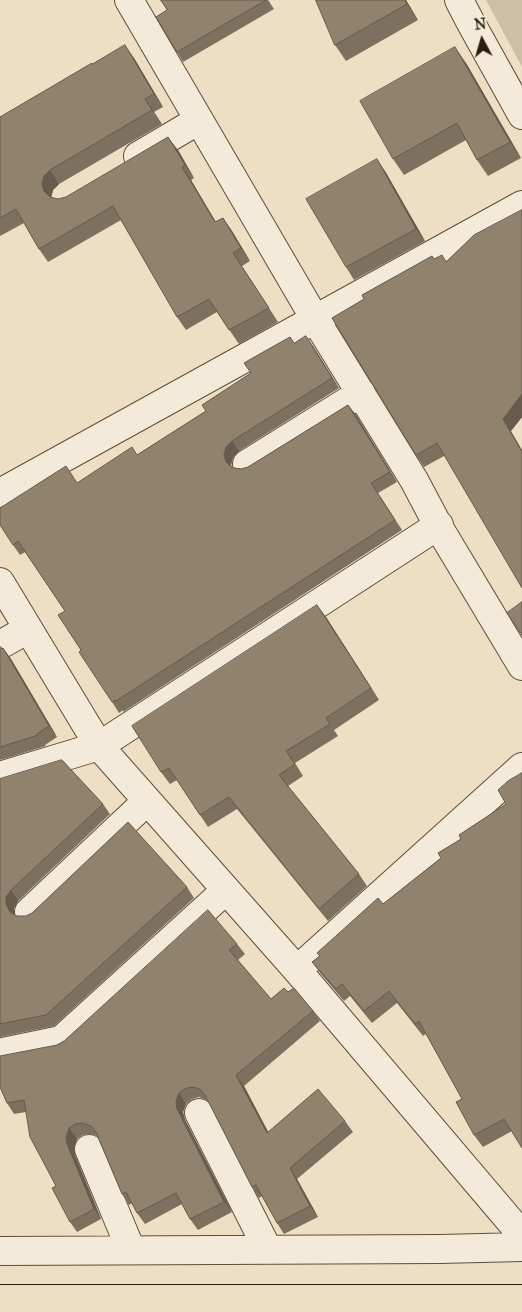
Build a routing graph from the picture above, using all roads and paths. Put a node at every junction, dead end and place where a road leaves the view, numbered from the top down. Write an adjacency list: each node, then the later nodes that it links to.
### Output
1 (129, 0): 4 (street)
2 (459, 0): 3 (street)
3 (522, 115)
4 (199, 120): 5 (street); 7 (street)
5 (117, 168)
6 (522, 205): 7 (street)
7 (315, 319): 8 (street); 10 (street)
8 (361, 393): 9 (street); 11 (street)
9 (247, 464)
10 (0, 493)
11 (439, 525): 15 (street); 16 (street)
12 (0, 582): 13 (street)
13 (28, 629): 14 (street); 16 (street)
14 (0, 645)
15 (522, 666)
16 (99, 746): 18 (street); 19 (street)
17 (522, 767): 22 (street)
18 (0, 776)
19 (147, 801): 20 (street); 21 (street)
20 (226, 890): 22 (street); 23 (street)
21 (29, 912)
22 (297, 970): 26 (street)
23 (3, 1052)
24 (199, 1113): 29 (street)
25 (89, 1149): 28 (street)
26 (522, 1235)
27 (522, 1247): 29 (street)
28 (131, 1250): 29 (street); 30 (street)
29 (268, 1250)
30 (0, 1251)
31 (0, 1299): 32 (highway)
32 (522, 1299)

